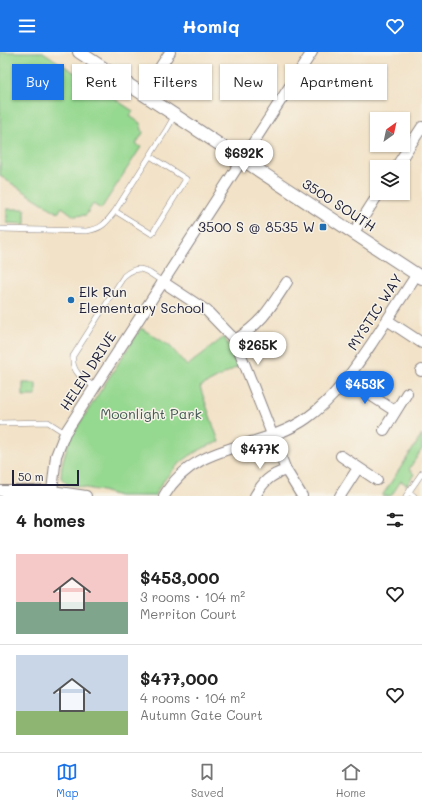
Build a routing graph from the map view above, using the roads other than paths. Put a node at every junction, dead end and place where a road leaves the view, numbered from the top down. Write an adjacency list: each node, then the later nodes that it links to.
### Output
1 (79, 52): 5 (street, 3500 SOUTH)
2 (170, 52): 4 (street)
3 (312, 52): 10 (street, HELEN DRIVE)
4 (162, 64)
5 (139, 91)
6 (153, 100): 7 (street, 3500 SOUTH)
7 (176, 114): 9 (lane); 10 (street, 3500 SOUTH)
8 (422, 127): 11 (street)
9 (150, 156): 13 (lane); 13 (lane)
10 (243, 159): 15 (street, 3500 SOUTH); 17 (street, HELEN DRIVE)
11 (401, 160)
12 (375, 200): 15 (street)
13 (115, 211): 14 (lane)
14 (0, 229)
15 (354, 232): 16 (street, 3500 SOUTH)
16 (419, 276): 19 (street, MYSTIC WAY)
17 (163, 282): 20 (street); 23 (street, HELEN DRIVE); 23 (lane)
18 (287, 282): 20 (street)
19 (387, 320): 21 (street); 22 (street, MYSTIC WAY)
20 (235, 340): 29 (street)
21 (422, 343)
22 (347, 380): 25 (street); 29 (street, MYSTIC WAY)
23 (95, 387): 28 (street, HELEN DRIVE)
24 (407, 393): 25 (street)
25 (395, 411): 27 (street)
26 (0, 423): 28 (lane)
27 (384, 430)
28 (65, 433): 36 (street, HELEN DRIVE)
29 (272, 436): 32 (street); 39 (street, MYSTIC WAY)
30 (341, 456): 31 (street)
31 (358, 468): 34 (street); 42 (street)
32 (286, 470): 40 (street); 41 (street)
33 (422, 473): 37 (lane)
34 (377, 480)
35 (0, 491): 36 (street)
36 (52, 491): 38 (street)
37 (408, 494): 43 (lane)
38 (86, 496)
39 (164, 496)
40 (254, 496)
41 (302, 496)
42 (340, 496)
43 (414, 496)

